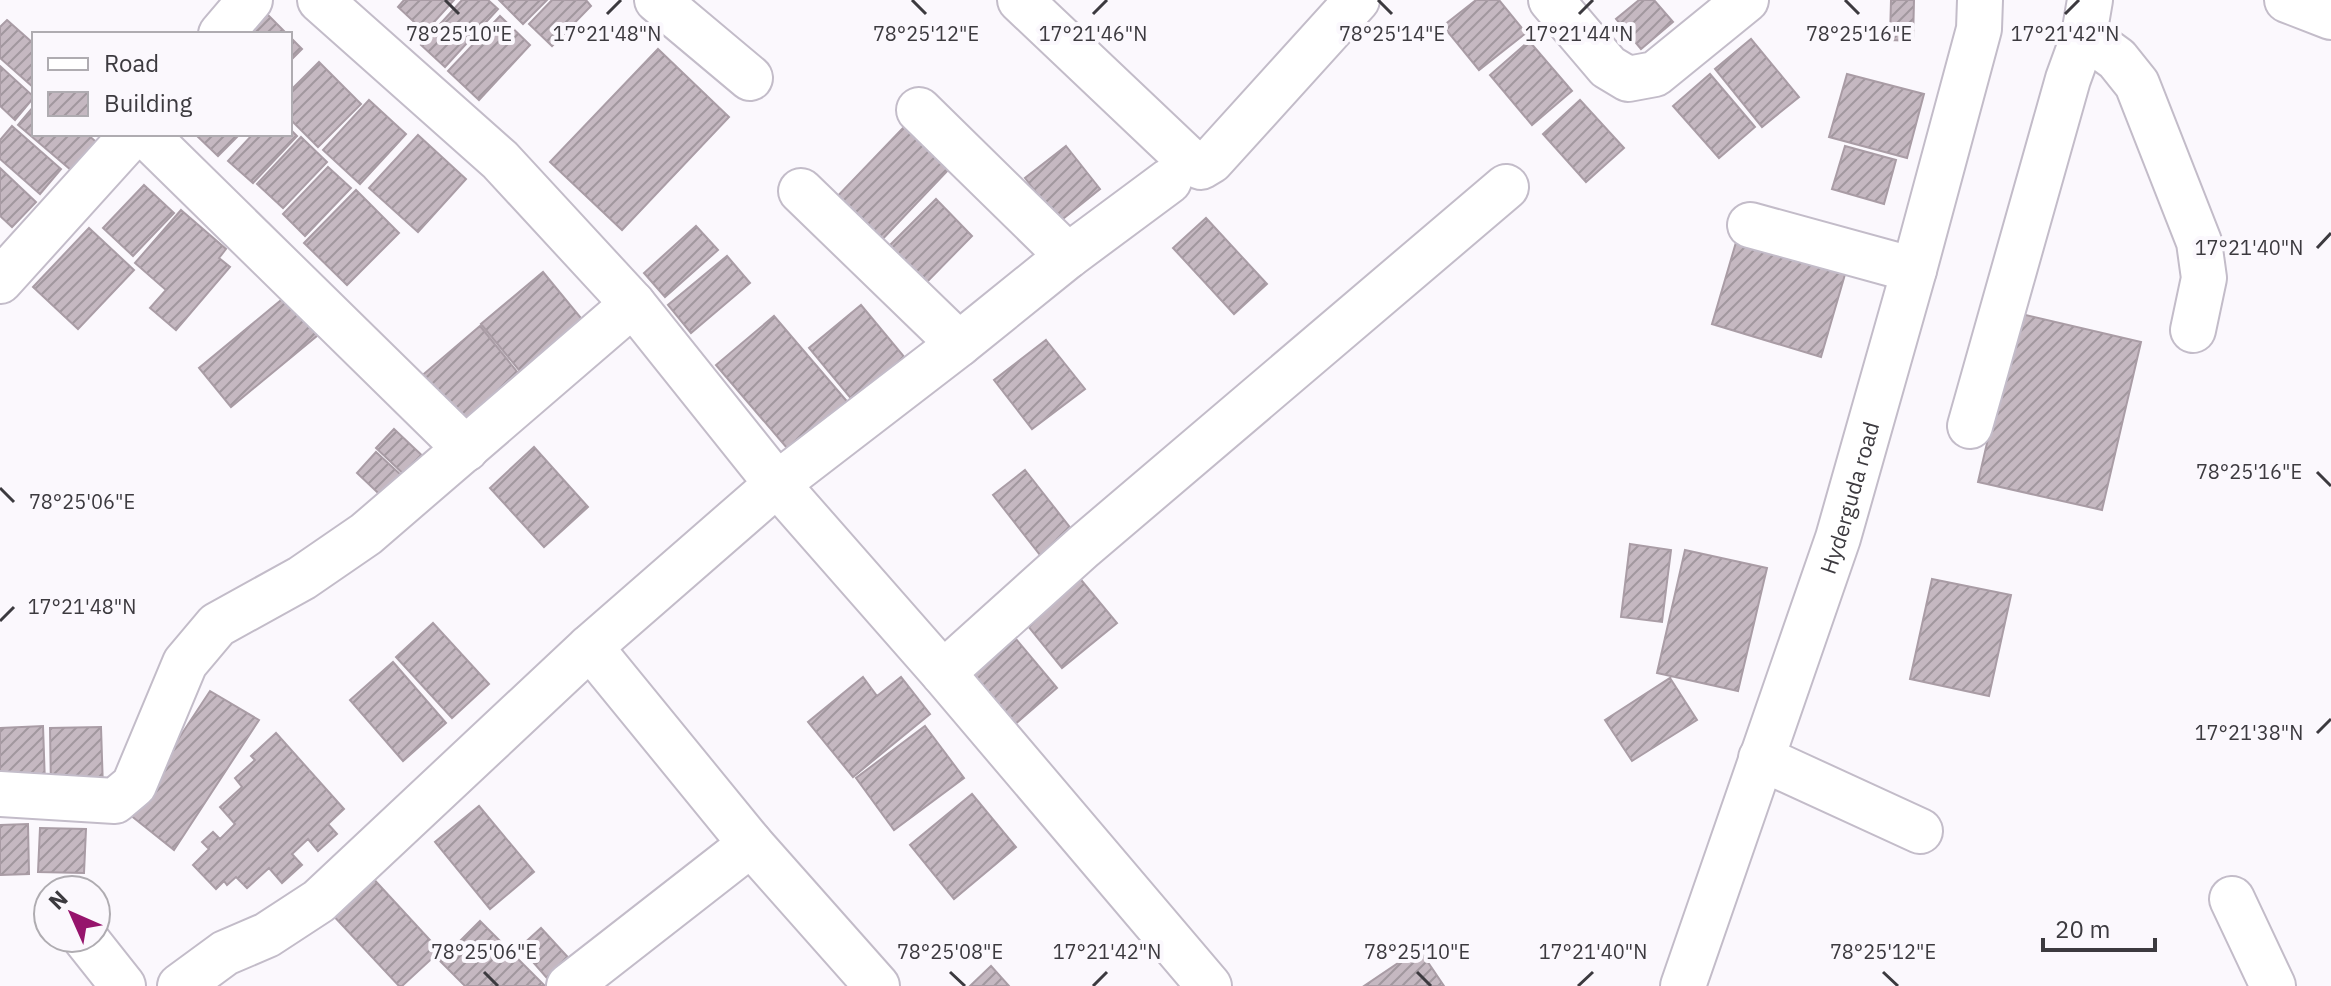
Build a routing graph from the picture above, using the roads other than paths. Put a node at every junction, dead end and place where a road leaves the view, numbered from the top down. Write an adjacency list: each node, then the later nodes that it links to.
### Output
1 (250, 0): 12 (street)
2 (320, 0): 24 (street)
3 (1020, 0): 4 (street)
4 (1357, 0)
5 (1551, 0): 6 (street)
6 (1746, 0)
7 (1980, 0): 22 (street, Hyderguda road)
8 (2287, 0): 10 (street)
9 (661, 1): 13 (street)
10 (2331, 17)
11 (2087, 18): 25 (street); 27 (street)
12 (223, 32)
13 (750, 78)
14 (919, 110): 21 (street)
15 (131, 136): 23 (street)
16 (147, 136): 28 (street)
17 (1169, 181): 21 (street)
18 (1506, 187): 31 (street)
19 (801, 191): 26 (street)
20 (1750, 225): 22 (street)
21 (1068, 256): 26 (street)
22 (1914, 270): 32 (street, Hyderguda road)
23 (0, 281)
24 (633, 304): 28 (street); 29 (street)
25 (2193, 330)
26 (959, 344): 29 (street)
27 (1970, 426)
28 (466, 449): 33 (street)
29 (777, 484): 30 (street); 31 (street)
30 (590, 647): 35 (street); 40 (street)
31 (943, 673): 42 (street)
32 (1761, 758): 34 (street); 43 (street, Hyderguda road)
33 (0, 794)
34 (1920, 831)
35 (751, 844): 38 (street); 41 (street)
36 (2232, 899): 44 (street)
37 (98, 954): 39 (street)
38 (588, 980)
39 (123, 986)
40 (180, 986)
41 (877, 986)
42 (1209, 986)
43 (1683, 986)
44 (2273, 986)

